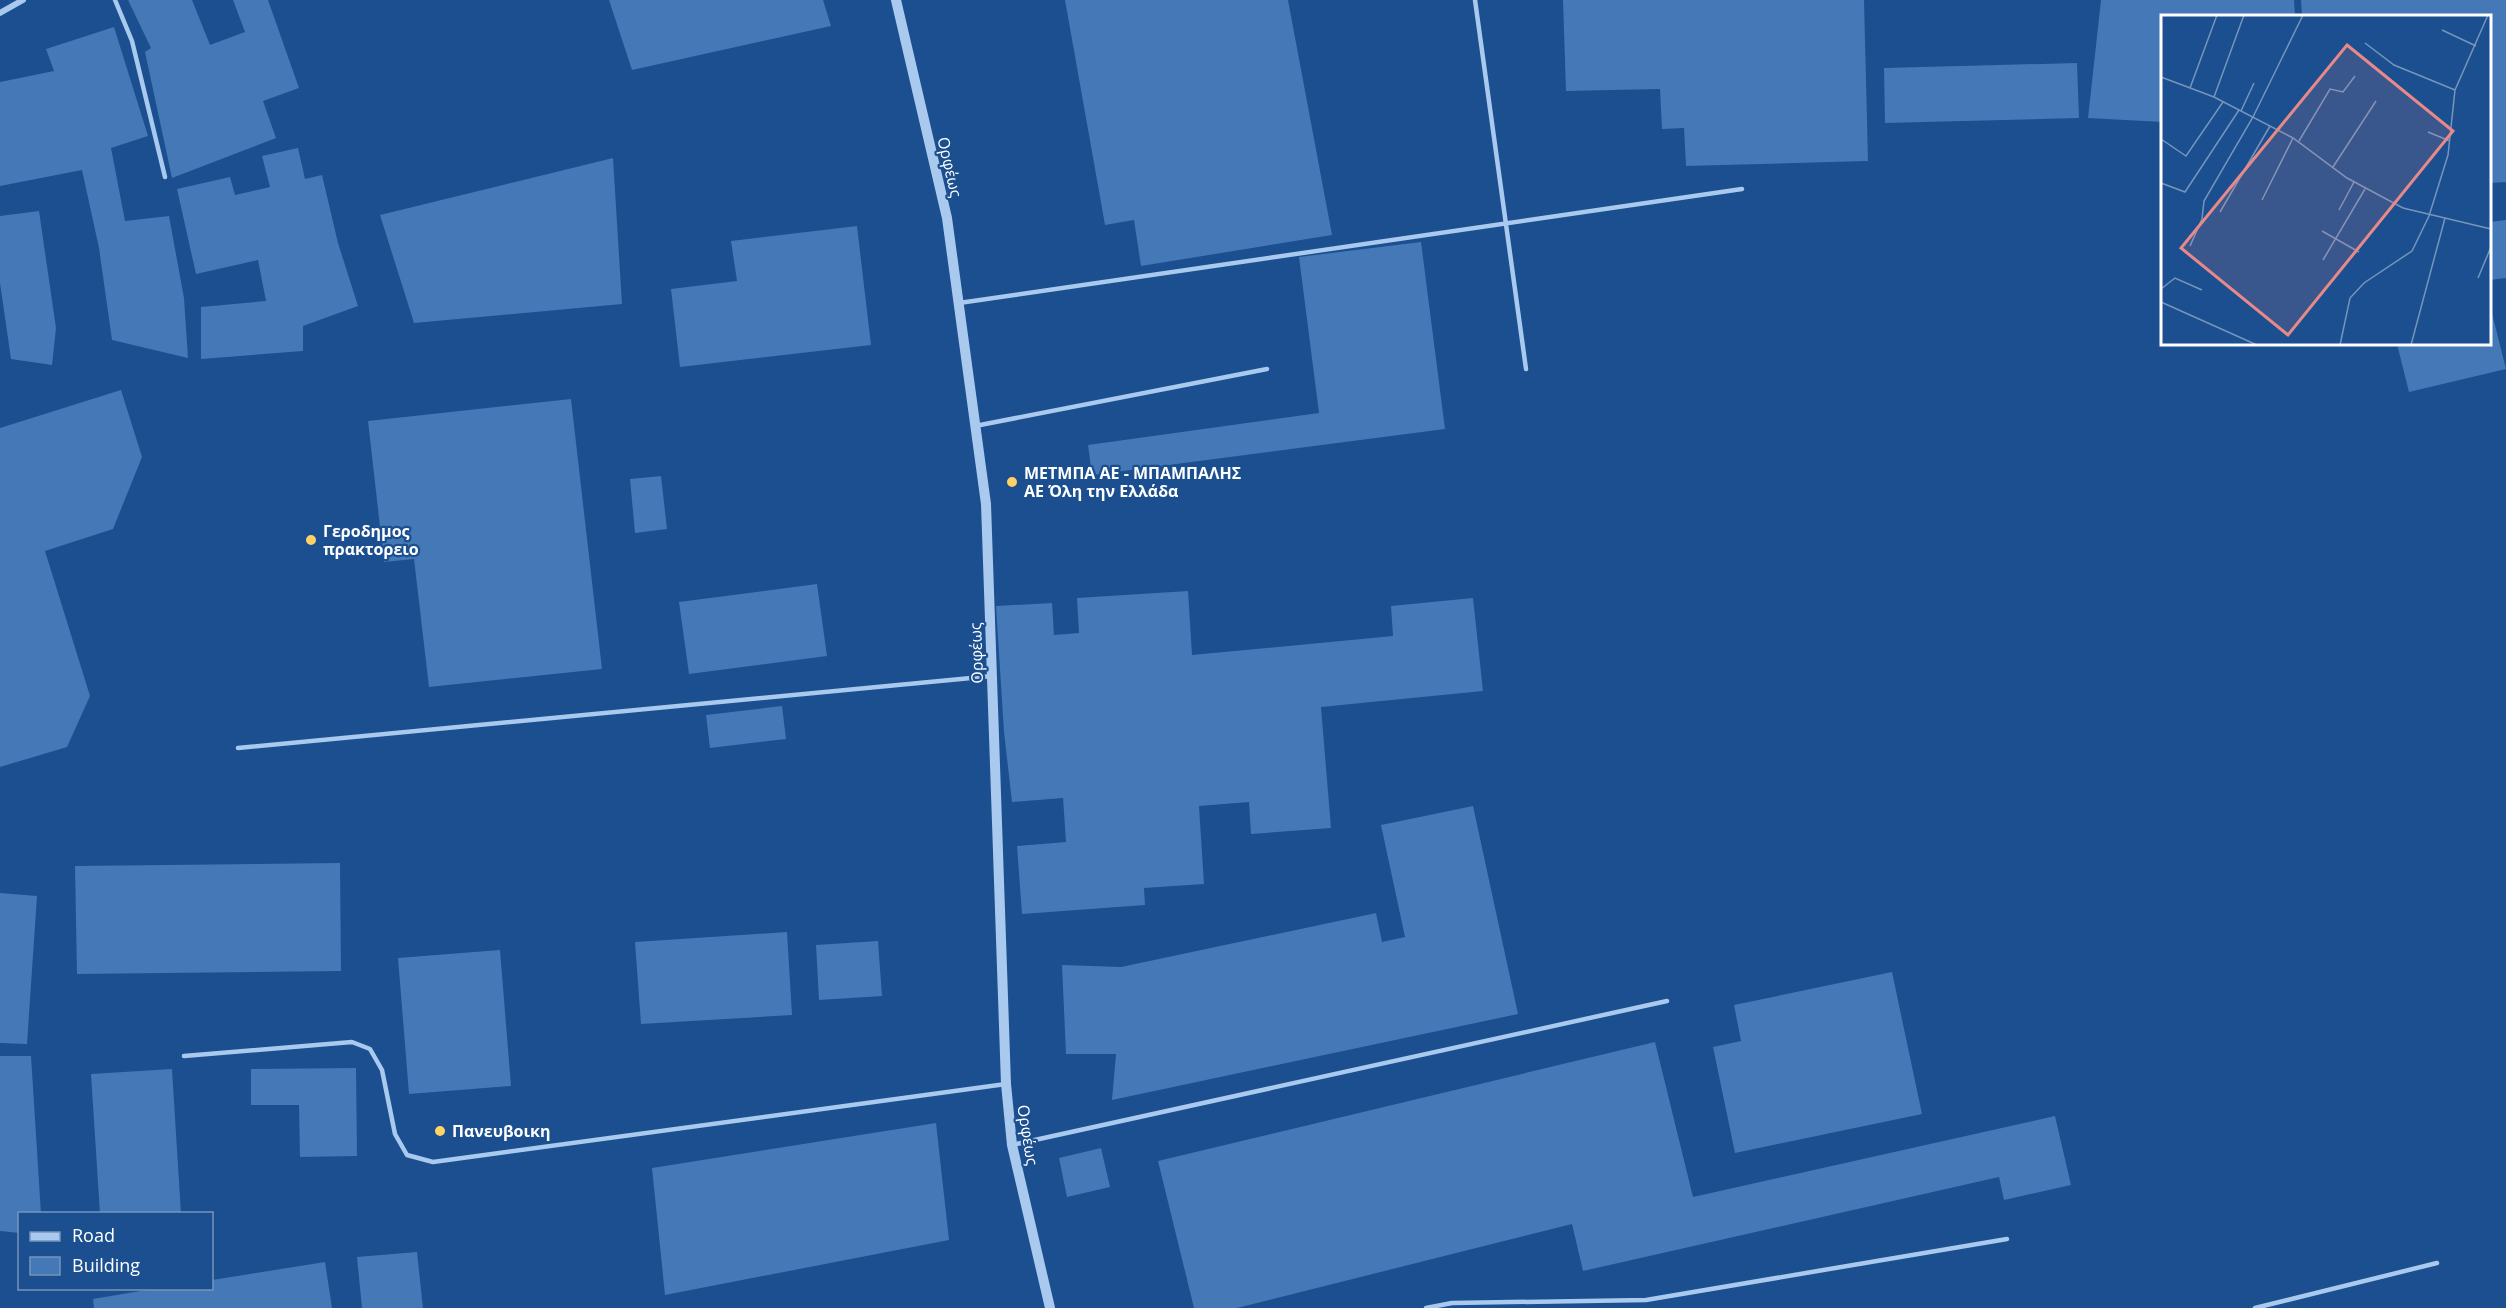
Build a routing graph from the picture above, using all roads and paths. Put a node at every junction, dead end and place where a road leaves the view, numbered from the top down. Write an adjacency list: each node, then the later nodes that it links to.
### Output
1 (23, 0): 5 (street)
2 (115, 0): 6 (lane)
3 (896, 0): 9 (street, Ορφέως)
4 (1475, 0): 8 (lane)
5 (0, 13)
6 (165, 177)
7 (1742, 189): 8 (lane)
8 (1506, 224): 9 (lane); 11 (lane)
9 (959, 303): 12 (street, Ορφέως)
10 (1267, 369): 12 (lane)
11 (1526, 369)
12 (975, 426): 13 (street, Ορφέως)
13 (992, 676): 14 (lane); 17 (street, Ορφέως)
14 (238, 748)
15 (1667, 1001): 18 (lane)
16 (184, 1056): 17 (lane)
17 (1006, 1084): 18 (street, Ορφέως)
18 (1012, 1145): 21 (street, Ορφέως)
19 (2007, 1239): 22 (lane)
20 (2437, 1263): 23 (lane)
21 (1050, 1308)
22 (1426, 1308)
23 (2255, 1308)

